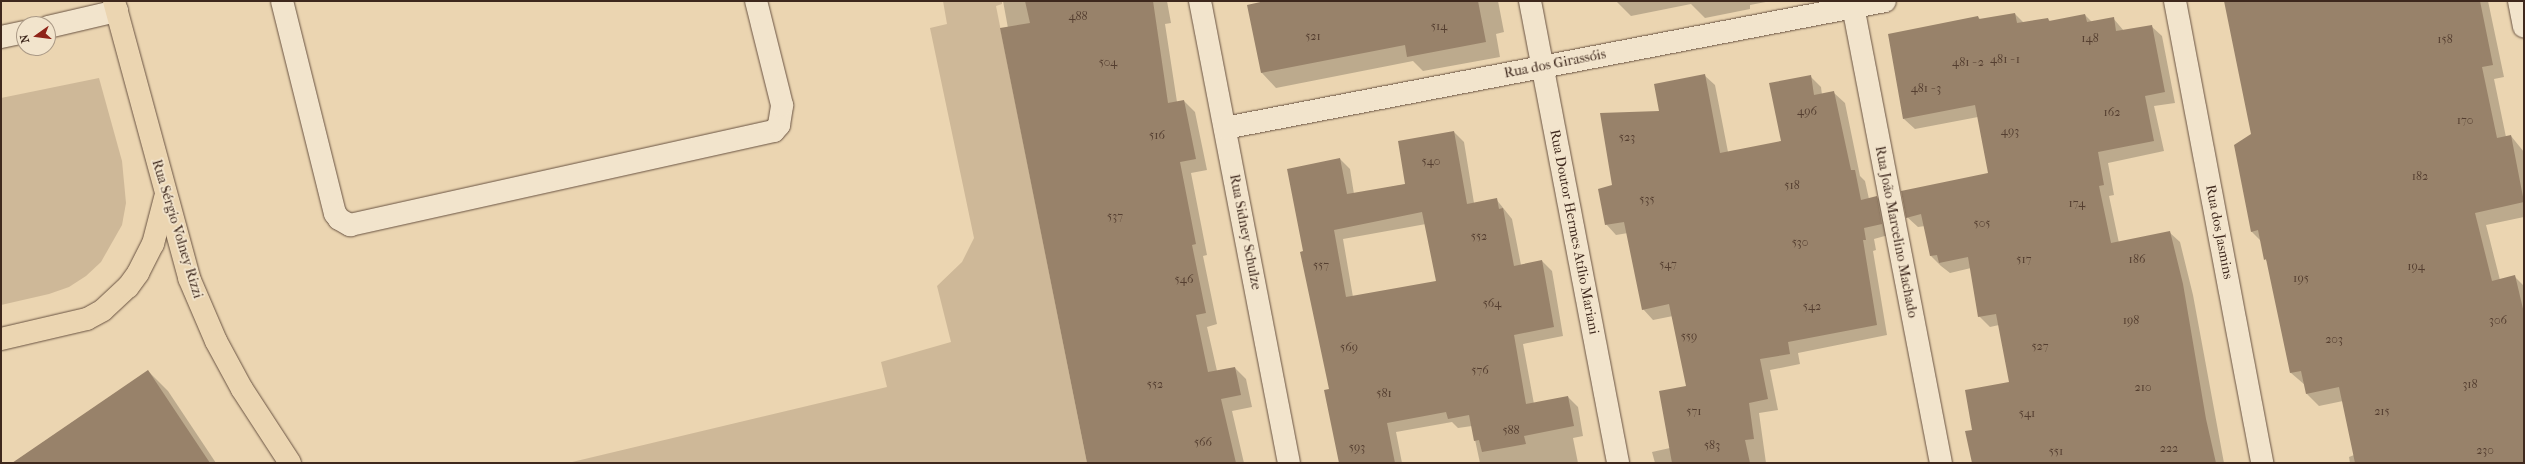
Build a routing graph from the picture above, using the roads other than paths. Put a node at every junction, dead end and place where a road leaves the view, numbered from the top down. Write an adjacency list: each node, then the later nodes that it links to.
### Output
1 (282, 1): 2 (street)
2 (756, 1)
3 (1200, 1): 15 (street, Rua Sidney Schulze)
4 (1530, 1): 14 (street, Rua Doutor Hermes Atílio Mariani)
5 (1885, 1): 8 (street, Rua dos Girassóis)
6 (2175, 1): 22 (street, Rua dos Jasmins)
7 (2519, 1): 11 (street)
8 (1852, 4): 14 (street, Rua dos Girassóis); 21 (street, Rua João Marcelino Machado)
9 (115, 6): 10 (street); 16 (main road, Rua Sérgio Volney Rizzi)
10 (56, 24)
11 (2524, 27)
12 (16, 34): 13 (street)
13 (1, 37)
14 (1542, 67): 15 (street, Rua dos Girassóis); 20 (street, Rua Doutor Hermes Atílio Mariani)
15 (1225, 128): 19 (street, Rua Sidney Schulze)
16 (166, 194): 17 (main road); 18 (main road, Rua Sérgio Volney Rizzi)
17 (1, 339)
18 (290, 463)
19 (1289, 463)
20 (1618, 463)
21 (1941, 463)
22 (2262, 463)

